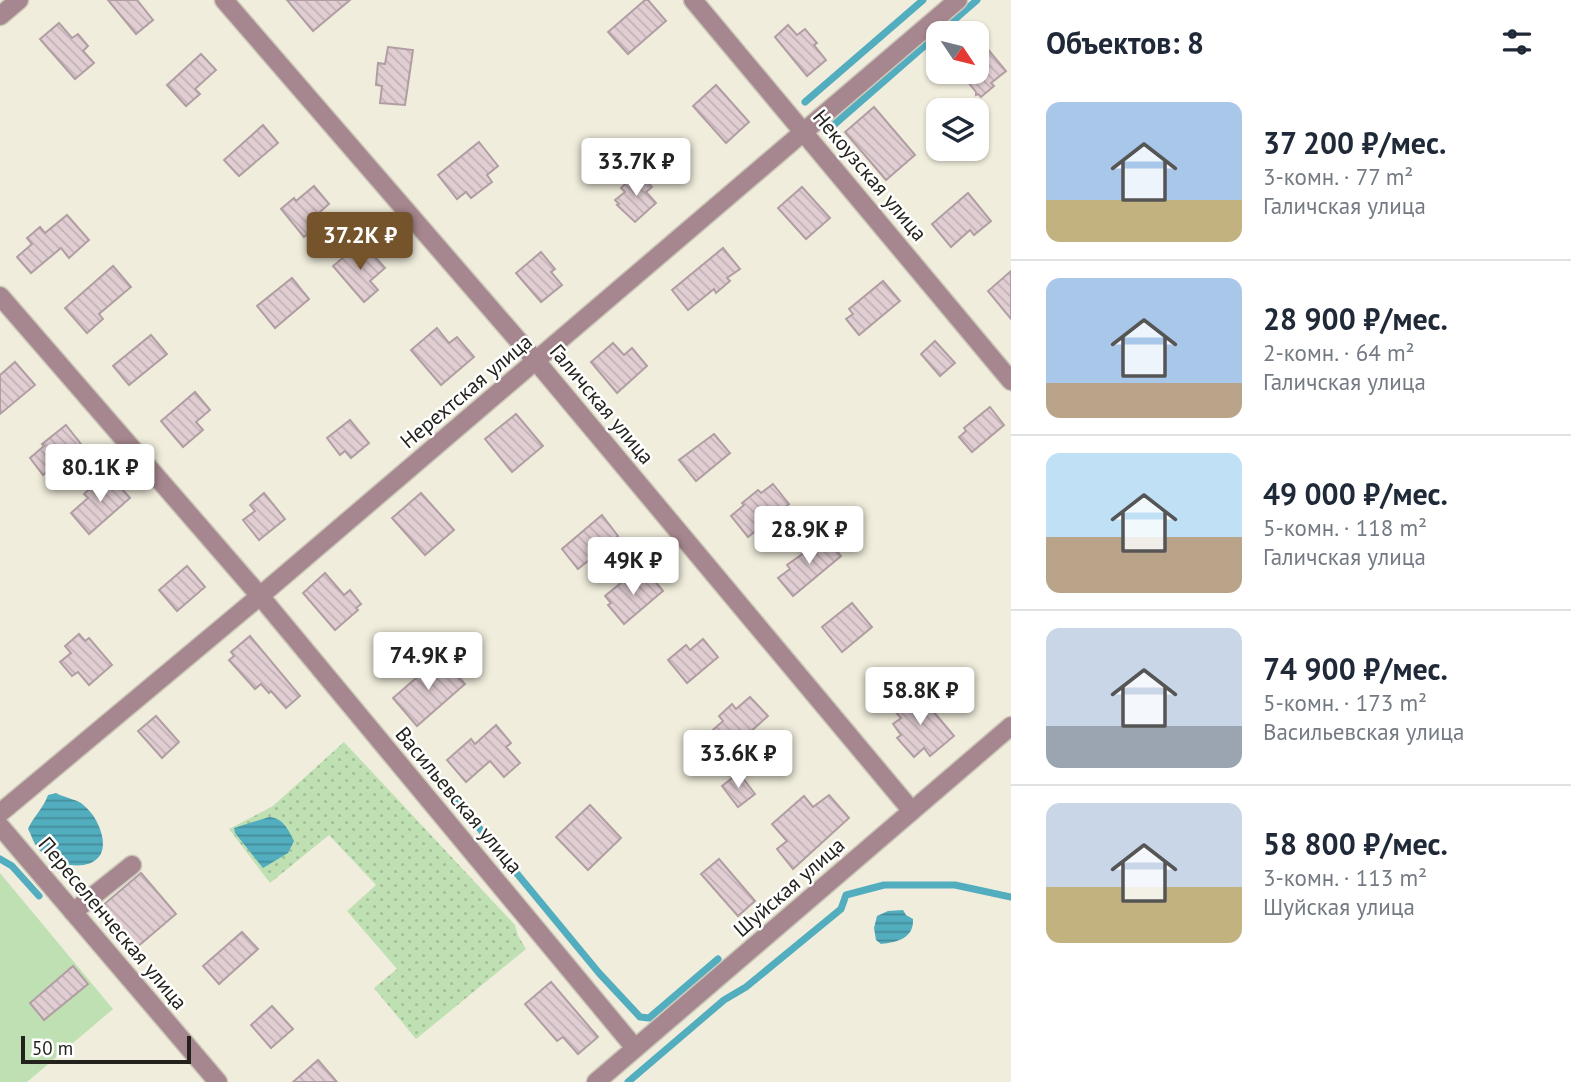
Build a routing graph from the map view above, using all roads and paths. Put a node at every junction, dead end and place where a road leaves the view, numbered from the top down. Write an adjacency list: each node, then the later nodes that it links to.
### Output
1 (19, 0): 5 (street)
2 (224, 0): 8 (street, Галичская улица)
3 (693, 0): 6 (street, Некоузская улица)
4 (958, 0): 6 (street, Нерехтская улица)
5 (0, 16)
6 (804, 131): 8 (street, Нерехтская улица); 9 (street, Некоузская улица)
7 (0, 296): 10 (street, Васильевская улица)
8 (536, 360): 10 (street, Нерехтская улица); 12 (street, Галичская улица)
9 (1011, 381)
10 (260, 596): 13 (street, Нерехтская улица); 17 (street, Васильевская улица)
11 (1011, 726): 12 (street, Шуйская улица)
12 (912, 811): 17 (street, Шуйская улица)
13 (0, 813)
14 (0, 826): 16 (street, Переселенческая улица)
15 (132, 865): 16 (street)
16 (73, 912): 18 (street, Переселенческая улица)
17 (635, 1048): 19 (street, Шуйская улица)
18 (218, 1082)
19 (596, 1082)

